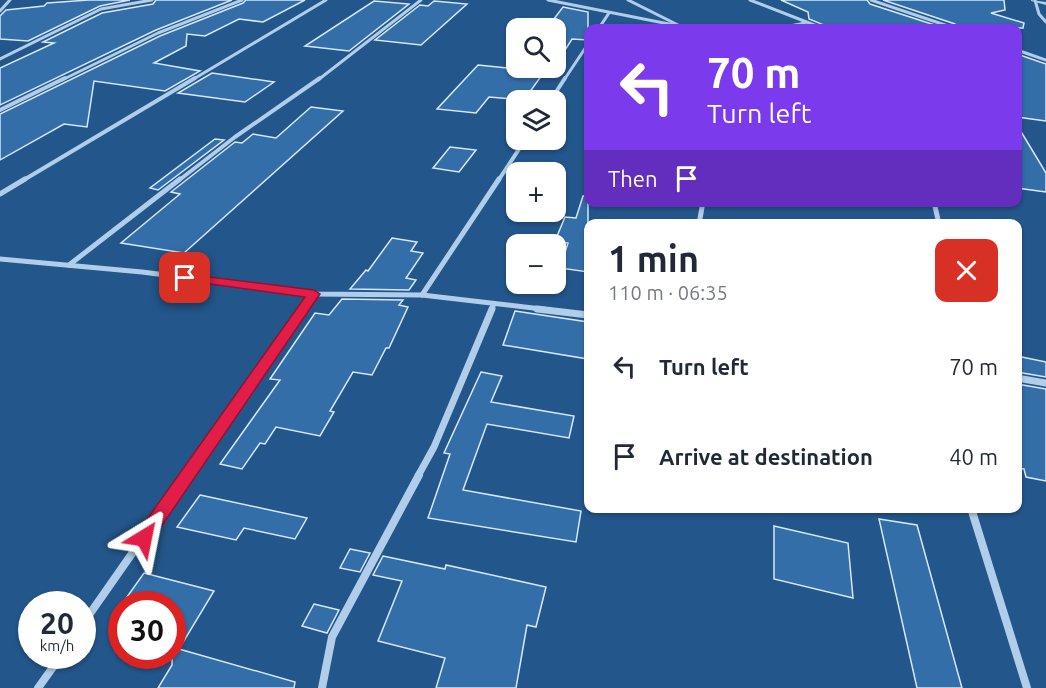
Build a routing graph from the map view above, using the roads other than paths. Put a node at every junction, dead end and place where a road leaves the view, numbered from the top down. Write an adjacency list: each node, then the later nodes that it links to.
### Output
1 (10, 0): 12 (street)
2 (152, 0): 24 (street)
3 (242, 0): 27 (street)
4 (326, 0): 29 (street)
5 (421, 0): 31 (street)
6 (548, 0): 13 (street)
7 (628, 0): 18 (street)
8 (750, 0): 15 (street)
9 (871, 0): 21 (street)
10 (1034, 0): 11 (street); 14 (street)
11 (1046, 4)
12 (0, 11)
13 (609, 13): 16 (street); 17 (street)
14 (1046, 22)
15 (807, 23): 19 (street); 20 (street)
16 (601, 24)
17 (668, 24)
18 (678, 24)
19 (802, 24)
20 (810, 24)
21 (942, 24)
22 (584, 50): 26 (street)
23 (1022, 52): 25 (street)
24 (0, 59)
25 (1046, 60)
26 (558, 90)
27 (0, 110)
28 (518, 150): 33 (street)
29 (0, 194)
30 (0, 259): 31 (street)
31 (69, 265): 32 (street)
32 (314, 294): 33 (street); 39 (street)
33 (422, 295): 34 (street)
34 (494, 304): 35 (street); 42 (street)
35 (584, 315)
36 (1022, 379): 37 (street)
37 (1046, 383)
38 (973, 513): 43 (street)
39 (96, 605)
40 (52, 669): 41 (street)
41 (38, 688)
42 (322, 688)
43 (1027, 688)

